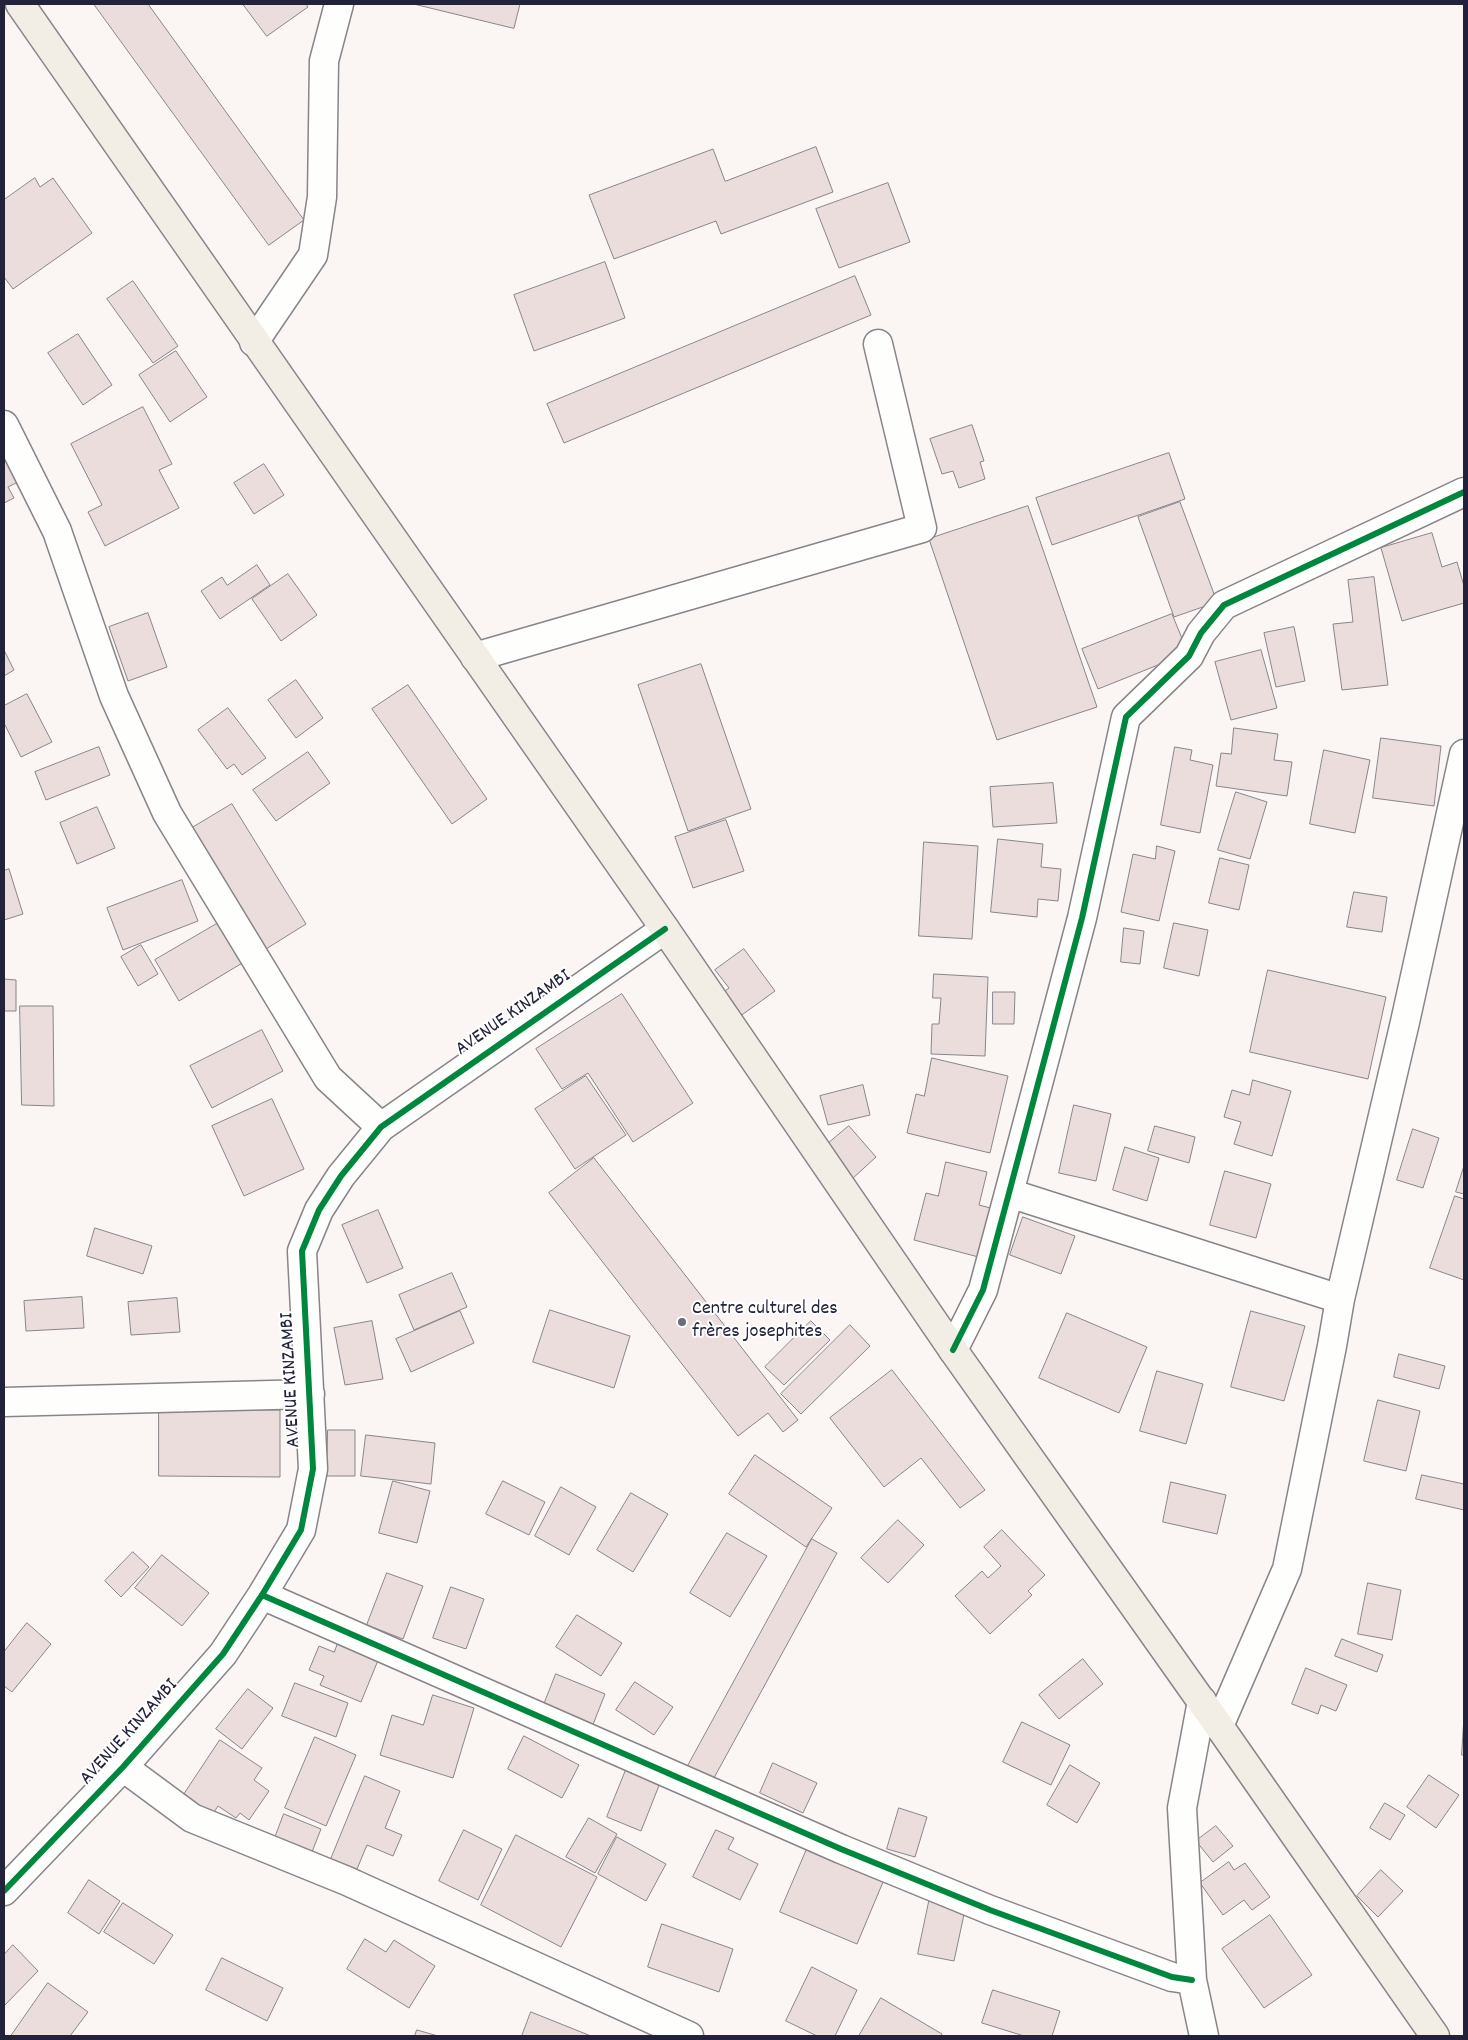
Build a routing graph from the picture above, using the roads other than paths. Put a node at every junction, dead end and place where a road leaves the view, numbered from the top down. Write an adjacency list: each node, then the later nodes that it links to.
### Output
1 (20, 4): 3 (highway)
2 (339, 4): 3 (street)
3 (254, 342): 7 (highway)
4 (878, 344): 7 (street)
5 (4, 425): 10 (street)
6 (1464, 492): 11 (street)
7 (475, 657): 9 (highway)
8 (1464, 754): 12 (street)
9 (664, 930): 10 (street, AVENUE KINZAMBI); 13 (highway)
10 (381, 1127): 14 (street, AVENUE KINZAMBI)
11 (1009, 1193): 12 (street); 13 (street)
12 (1340, 1299): 18 (street)
13 (953, 1350): 17 (highway)
14 (310, 1394): 15 (street); 16 (street, AVENUE KINZAMBI)
15 (4, 1402)
16 (262, 1595): 19 (street, AVENUE KINZAMBI); 21 (street)
17 (1202, 1700): 18 (highway); 21 (street)
18 (1219, 1726): 24 (highway)
19 (123, 1767): 20 (street, AVENUE KINZAMBI); 22 (street)
20 (4, 1891)
21 (1192, 1980): 23 (street)
22 (688, 2036)
23 (1204, 2036)
24 (1435, 2036)

